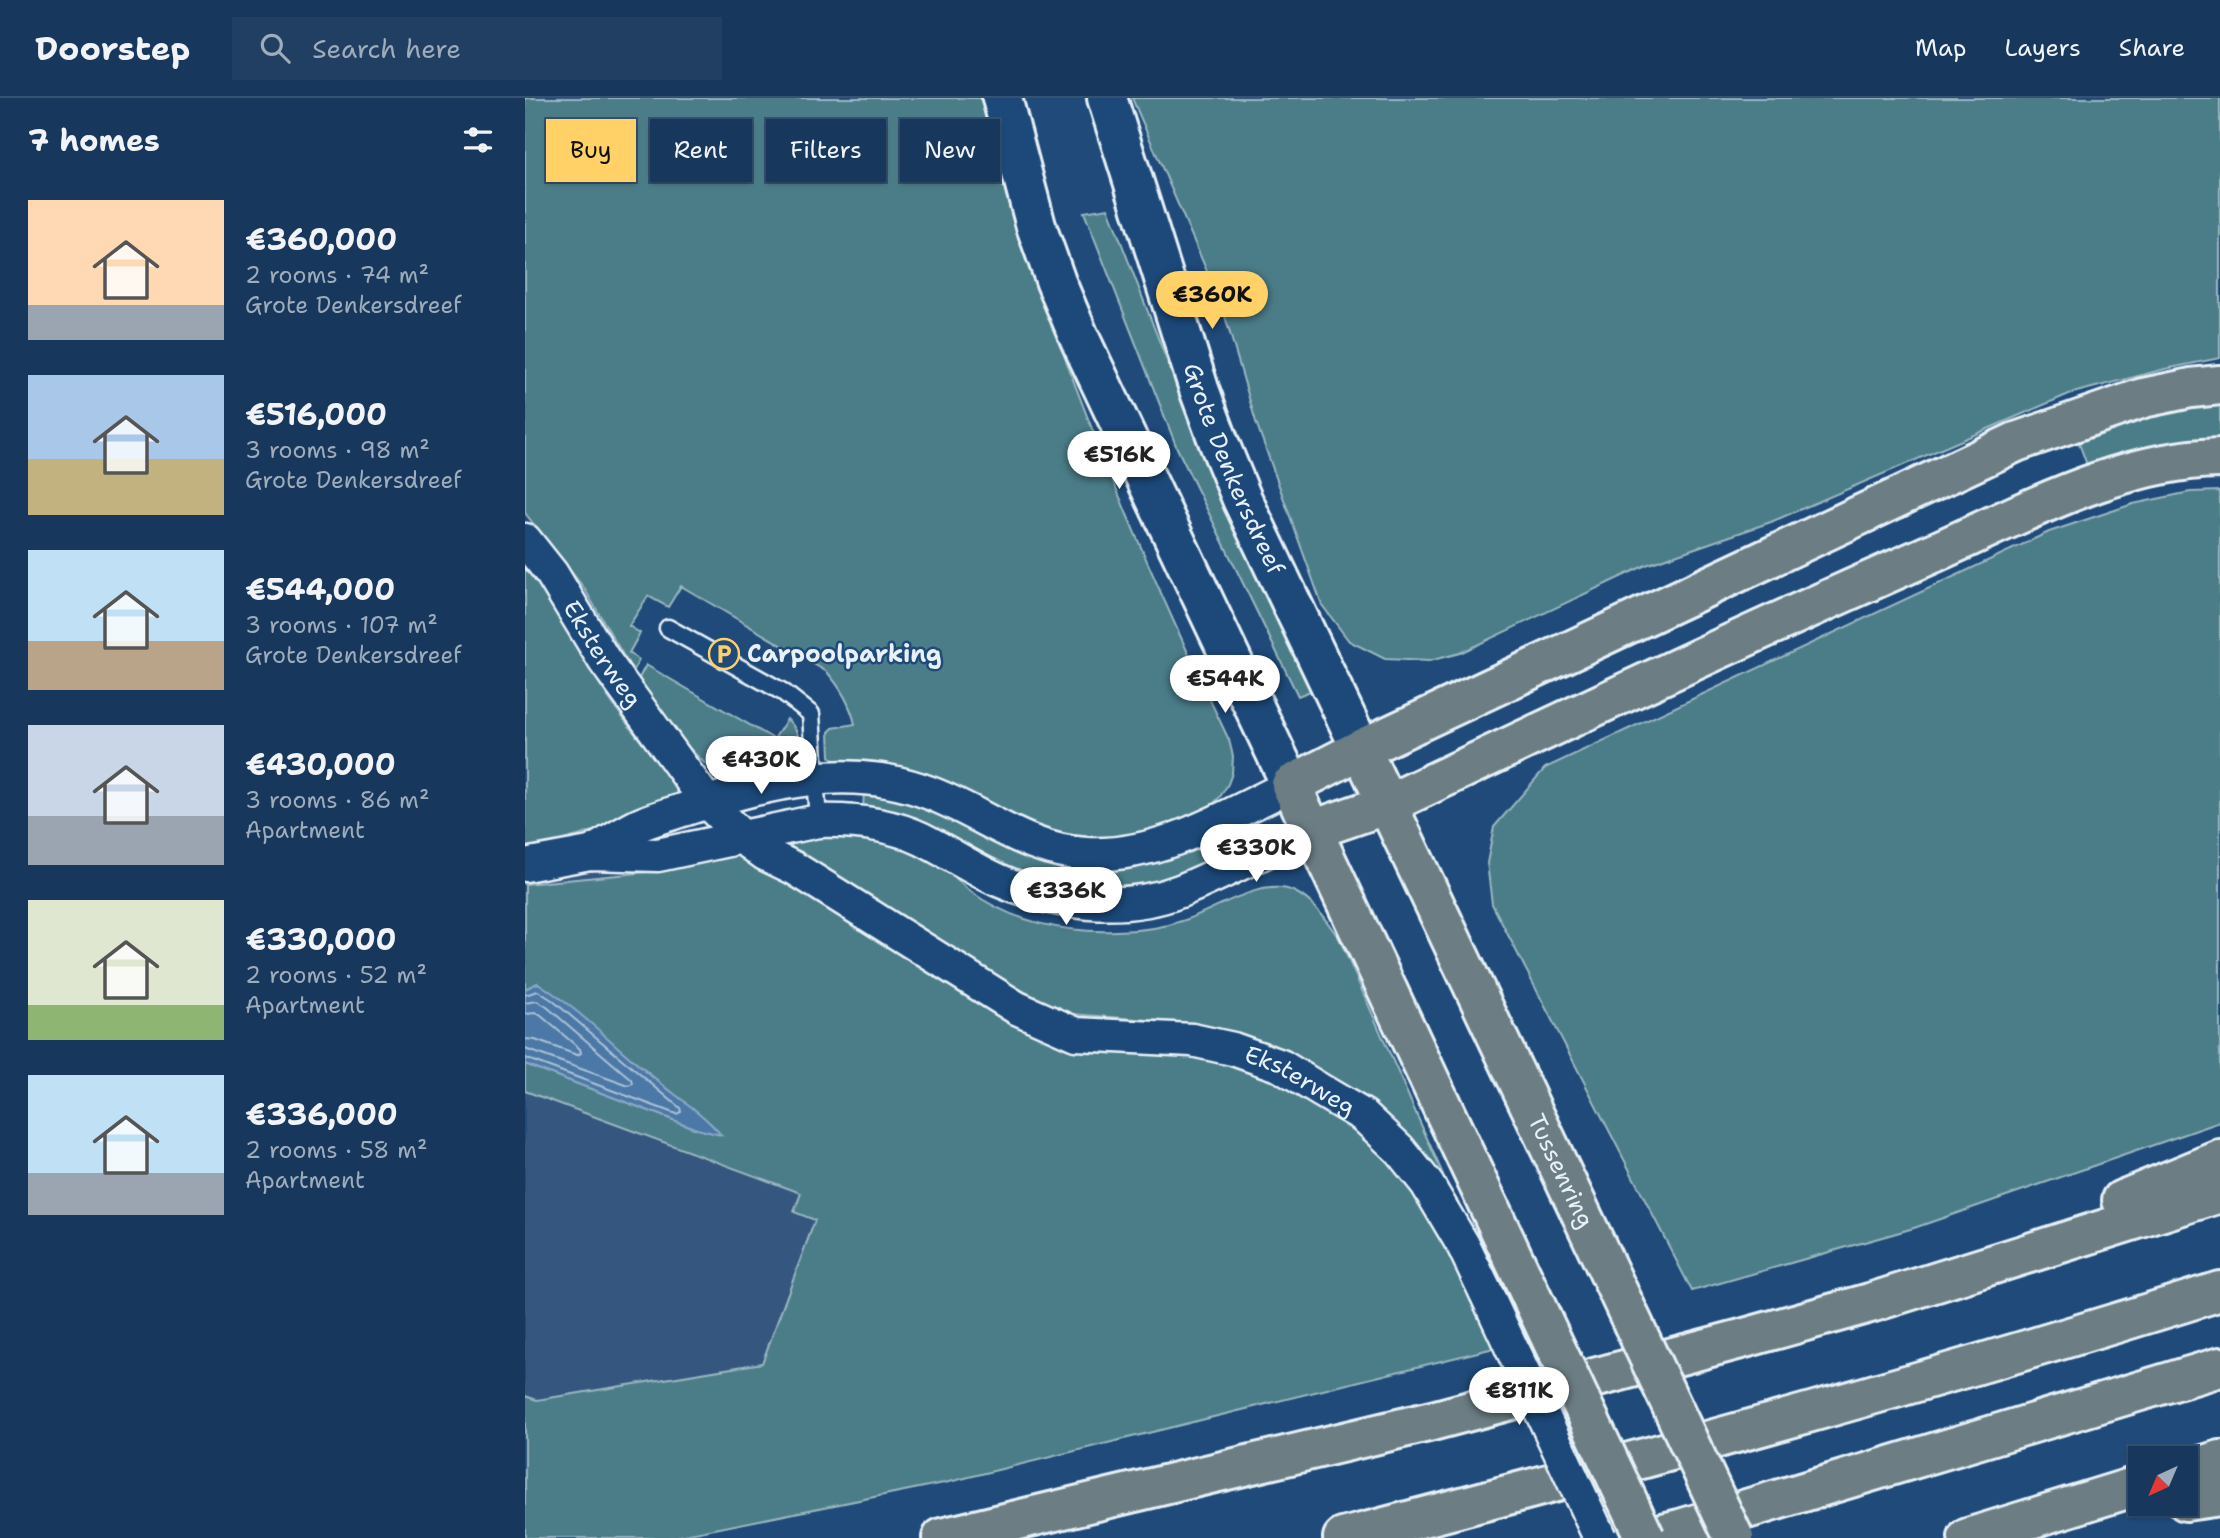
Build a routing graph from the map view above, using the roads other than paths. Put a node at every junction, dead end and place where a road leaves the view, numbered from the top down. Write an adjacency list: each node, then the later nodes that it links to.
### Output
1 (1002, 98): 9 (street)
2 (1107, 98): 7 (street, Grote Denkersdreef)
3 (2220, 385): 7 (highway)
4 (2220, 458): 11 (highway)
5 (525, 540): 10 (street, Eksterweg)
6 (668, 628): 8 (lane)
7 (1361, 750): 9 (highway); 11 (highway, Tussenring)
8 (815, 777): 9 (street); 10 (street); 12 (lane)
9 (1291, 785): 13 (highway)
10 (715, 800): 14 (street, Eksterweg); 15 (street)
11 (1388, 804): 13 (highway); 33 (highway, Tussenring, bridge)
12 (818, 821): 13 (street); 14 (street)
13 (1312, 830): 32 (highway, bridge)
14 (753, 836): 15 (street); 31 (street, Eksterweg, bridge)
15 (590, 853): 16 (street)
16 (525, 865)
17 (2220, 1160): 20 (highway)
18 (2220, 1193): 20 (highway)
19 (2220, 1291): 30 (highway)
20 (1870, 1303): 29 (highway)
21 (2220, 1367): 32 (highway)
22 (2220, 1460): 23 (highway)
23 (2198, 1467)
24 (2128, 1489): 28 (highway)
25 (2220, 1496): 26 (highway)
26 (2198, 1499)
27 (2128, 1507): 28 (highway)
28 (2031, 1519): 34 (highway)
29 (942, 1538)
30 (1343, 1538)
31 (1600, 1538)
32 (1644, 1538)
33 (1734, 1538)
34 (1968, 1538)

